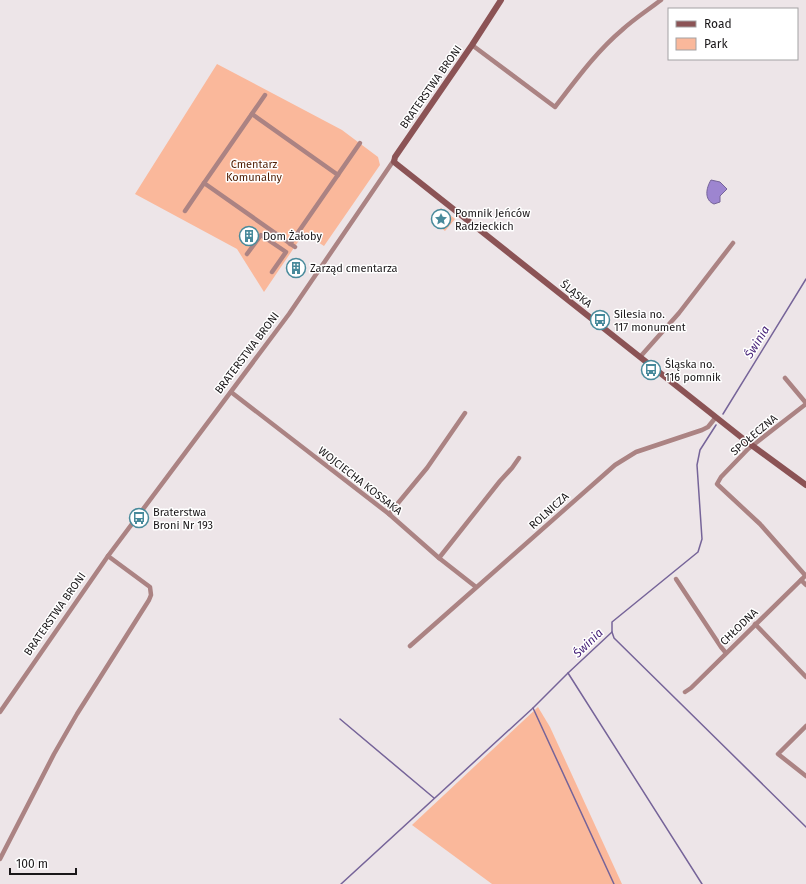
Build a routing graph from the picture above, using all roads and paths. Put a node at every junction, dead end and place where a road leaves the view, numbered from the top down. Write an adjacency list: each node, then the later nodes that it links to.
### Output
1 (501, 0): 3 (street, BRATERSTWA BRONI)
2 (661, 0): 3 (street)
3 (472, 45): 7 (street, BRATERSTWA BRONI)
4 (265, 95): 5 (street)
5 (252, 114): 8 (street); 9 (street)
6 (360, 143): 8 (street)
7 (394, 160): 18 (street, ŚLĄSKA); 20 (street, BRATERSTWA BRONI)
8 (338, 175): 14 (street)
9 (204, 183): 10 (street); 11 (street)
10 (185, 211)
11 (266, 227): 12 (street); 14 (street)
12 (261, 234): 15 (street); 16 (street)
13 (733, 243): 18 (street)
14 (292, 245): 15 (street)
15 (286, 252): 17 (street)
16 (247, 254)
17 (272, 272)
18 (640, 357): 23 (street, ŚLĄSKA)
19 (785, 378): 21 (street)
20 (231, 392): 27 (street, WOJCIECHA KOSSAKA); 28 (street, BRATERSTWA BRONI)
21 (806, 405): 24 (street, SPOŁECZNA)
22 (465, 413): 27 (street)
23 (716, 417): 24 (street, ŚLĄSKA); 34 (street, ROLNICZA)
24 (752, 445): 26 (street, ŚLĄSKA); 30 (street, SPOŁECZNA)
25 (519, 458): 29 (street)
26 (806, 485)
27 (389, 514): 29 (street, WOJCIECHA KOSSAKA)
28 (108, 556): 40 (street, BRATERSTWA BRONI); 43 (street)
29 (440, 558): 34 (street, WOJCIECHA KOSSAKA)
30 (806, 575): 32 (street, CHŁODNA)
31 (676, 579): 37 (street)
32 (801, 580): 33 (street); 35 (street, CHŁODNA)
33 (806, 585)
34 (476, 587): 36 (street, ROLNICZA)
35 (755, 624): 37 (street, CHŁODNA); 38 (street)
36 (410, 646)
37 (726, 653): 39 (street, CHŁODNA)
38 (806, 677)
39 (685, 692)
40 (0, 712)
41 (806, 726): 42 (street)
42 (806, 776)
43 (0, 859)

